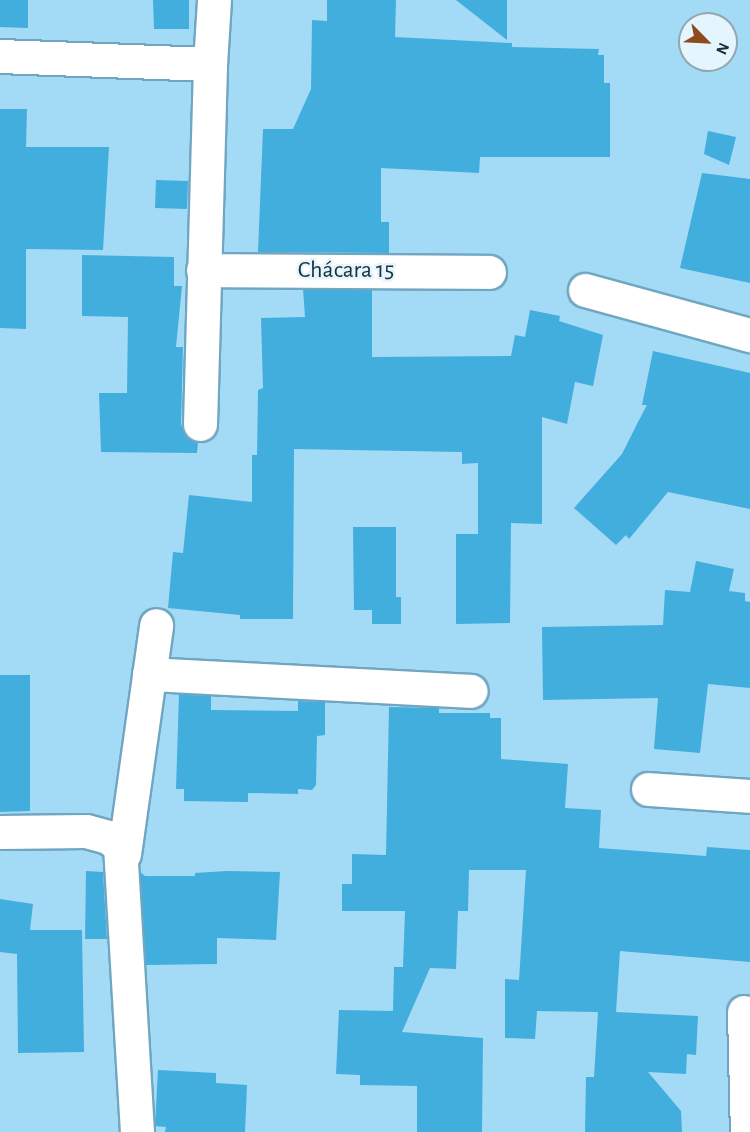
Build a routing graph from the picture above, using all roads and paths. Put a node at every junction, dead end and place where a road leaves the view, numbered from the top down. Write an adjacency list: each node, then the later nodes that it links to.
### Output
1 (214, 0): 3 (street)
2 (0, 56): 3 (street)
3 (210, 64): 4 (street)
4 (203, 270): 5 (street, Chácara 15); 8 (street)
5 (489, 272)
6 (585, 290): 7 (street)
7 (750, 335)
8 (200, 424)
9 (156, 625): 10 (street)
10 (149, 674): 11 (street); 15 (street)
11 (471, 691)
12 (648, 789): 13 (street)
13 (750, 796)
14 (0, 832): 15 (street)
15 (124, 854): 17 (street)
16 (744, 1012): 18 (street)
17 (137, 1132)
18 (747, 1132)

